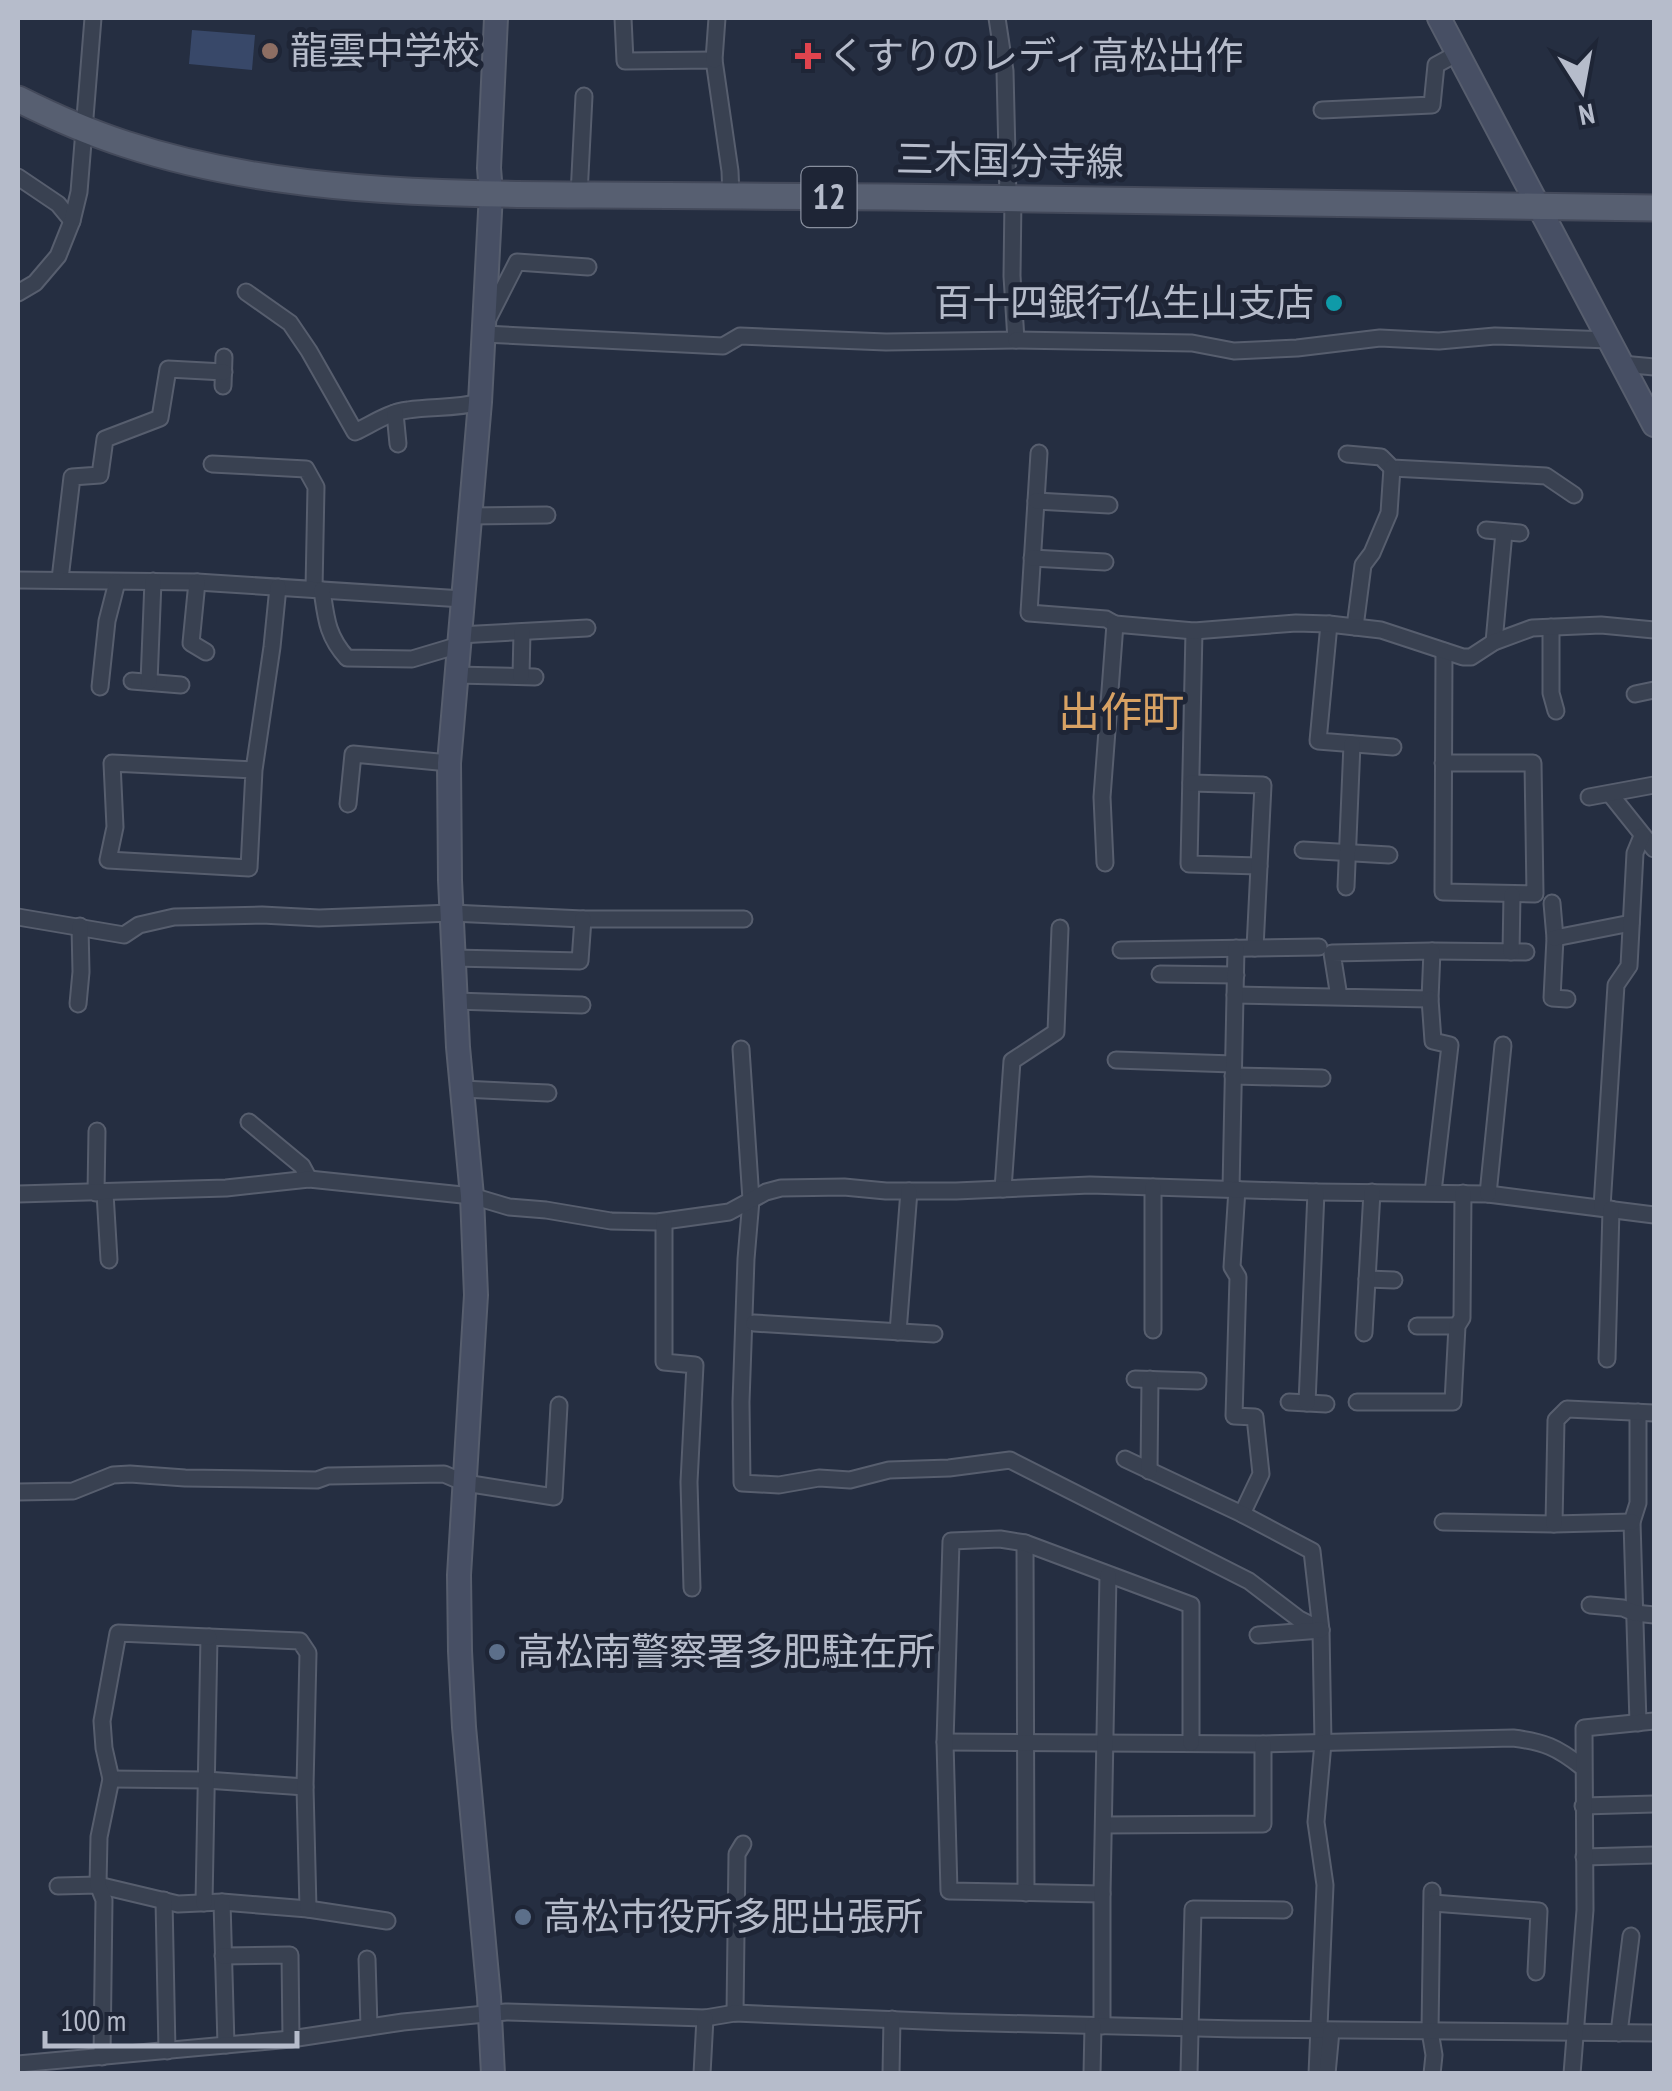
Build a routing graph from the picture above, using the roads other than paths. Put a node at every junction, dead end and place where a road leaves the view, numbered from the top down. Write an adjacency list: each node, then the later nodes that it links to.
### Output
1 (93, 18): 12 (street)
2 (496, 18): 14 (street)
3 (622, 18): 8 (street)
4 (717, 18): 8 (street)
5 (997, 18): 17 (street)
6 (1439, 18): 7 (street)
7 (1458, 53): 11 (street); 18 (street)
8 (714, 60): 16 (street)
9 (584, 96): 15 (street)
10 (18, 99): 12 (main road, 三木国分寺線 / 12)
11 (1322, 110)
12 (85, 129): 14 (main road, 三木国分寺線 / 12); 20 (street)
13 (18, 177): 20 (street)
14 (491, 194): 15 (main road, 三木国分寺線 / 12); 24 (street)
15 (579, 195): 16 (main road, 三木国分寺線 / 12)
16 (731, 196): 17 (main road, 三木国分寺線 / 12)
17 (1010, 198): 18 (main road, 三木国分寺線 / 12); 25 (street)
18 (1539, 206): 19 (main road, 三木国分寺線 / 12); 26 (street)
19 (1654, 208)
20 (72, 222): 23 (street)
21 (588, 267): 24 (street)
22 (246, 292): 31 (street)
23 (18, 293)
24 (484, 329): 25 (street); 30 (street)
25 (1016, 340): 26 (street)
26 (1610, 340): 27 (street)
27 (1622, 364): 28 (street); 32 (street)
28 (1654, 367)
29 (224, 372): 46 (street)
30 (480, 402): 31 (street); 42 (street)
31 (395, 413): 33 (street)
32 (1654, 425)
33 (398, 444)
34 (1039, 453): 39 (street)
35 (1348, 454): 37 (street)
36 (212, 464): 52 (street)
37 (1392, 468): 38 (street); 56 (street)
38 (1574, 496)
39 (1036, 501): 40 (street); 44 (street)
40 (1109, 505)
41 (547, 515): 42 (street)
42 (470, 516): 53 (street)
43 (1486, 530): 63 (street)
44 (1032, 558): 45 (street); 54 (street)
45 (1105, 562)
46 (60, 579): 47 (street); 49 (street)
47 (18, 580)
48 (153, 581): 49 (street); 50 (street); 67 (street)
49 (117, 582): 68 (street)
50 (197, 582): 51 (street); 65 (street)
51 (278, 587): 52 (street); 76 (street)
52 (318, 590): 53 (street); 62 (street)
53 (463, 599): 62 (street)
54 (1115, 624): 60 (street); 87 (street)
55 (1328, 624): 56 (street); 60 (street); 72 (street)
56 (1356, 627): 64 (street)
57 (1551, 627): 59 (street); 63 (street); 71 (street)
58 (586, 628): 61 (street)
59 (1654, 630)
60 (1194, 631): 77 (street)
61 (522, 632): 62 (street); 66 (street)
62 (459, 640): 66 (street)
63 (1494, 642): 64 (street)
64 (1444, 651): 75 (street)
65 (206, 652)
66 (456, 675): 74 (street)
67 (181, 685)
68 (100, 687)
69 (1654, 690): 70 (street)
70 (1634, 694)
71 (1556, 711)
72 (1352, 744): 73 (street); 85 (street)
73 (1393, 747)
74 (449, 763): 81 (street); 92 (street)
75 (1443, 764): 90 (street); 90 (street)
76 (254, 770): 76 (street)
77 (1191, 783): 88 (street); 88 (street)
78 (1654, 785): 79 (street)
79 (1610, 794): 80 (street); 82 (street)
80 (1589, 797)
81 (348, 804)
82 (1642, 836): 83 (street); 96 (street)
83 (1654, 849)
84 (1304, 850): 85 (street)
85 (1347, 852): 86 (street); 89 (street)
86 (1389, 855)
87 (1105, 863)
88 (1258, 866): 102 (street)
89 (1346, 887)
90 (1512, 895): 104 (street)
91 (1552, 903): 99 (street)
92 (452, 913): 94 (street); 97 (street); 105 (street)
93 (18, 917): 97 (street)
94 (583, 919): 95 (street); 105 (street)
95 (744, 919)
96 (1632, 924): 99 (street); 138 (street)
97 (80, 926): 113 (street)
98 (1060, 928): 126 (street)
99 (1555, 938): 110 (street)
100 (1319, 947): 102 (street)
101 (1236, 948): 102 (street); 103 (street); 107 (street)
102 (1255, 948)
103 (1121, 950)
104 (1432, 951): 109 (street); 111 (street)
105 (454, 958): 112 (street)
106 (1160, 974): 107 (street)
107 (1236, 976): 108 (street)
108 (1235, 995): 109 (street); 118 (street)
109 (1338, 997): 111 (street)
110 (1567, 998)
111 (1430, 999): 131 (street)
112 (456, 1001): 114 (street); 120 (street)
113 (78, 1004)
114 (582, 1005)
115 (1503, 1045): 135 (street)
116 (741, 1049): 137 (street)
117 (1116, 1060): 118 (street)
118 (1233, 1070): 119 (street); 127 (street)
119 (1322, 1078)
120 (462, 1089): 121 (street); 136 (street)
121 (548, 1093)
122 (250, 1122): 124 (street)
123 (97, 1131): 132 (street)
124 (309, 1179): 132 (street); 136 (street)
125 (1153, 1186): 126 (street); 127 (street); 147 (street)
126 (1003, 1189): 128 (street)
127 (1234, 1189): 129 (street); 164 (street)
128 (909, 1191): 137 (street); 148 (street)
129 (1316, 1192): 130 (street); 155 (street)
130 (1372, 1192): 131 (street); 142 (street)
131 (1432, 1192): 133 (street)
132 (100, 1193): 134 (street); 141 (street)
133 (1463, 1193): 135 (street); 146 (street)
134 (18, 1194)
135 (1488, 1194): 138 (street)
136 (472, 1196): 140 (street); 161 (street)
137 (752, 1200): 140 (street); 176 (street)
138 (1606, 1208): 139 (street); 151 (street)
139 (1654, 1215)
140 (664, 1222): 172 (street)
141 (109, 1260)
142 (1367, 1280): 143 (street); 149 (street)
143 (1394, 1280)
144 (754, 1323): 148 (street)
145 (1417, 1326): 146 (street)
146 (1457, 1326): 154 (street)
147 (1153, 1330)
148 (898, 1332): 150 (street)
149 (1364, 1333)
150 (934, 1334)
151 (1607, 1359)
152 (1198, 1381): 160 (street)
153 (1290, 1402): 155 (street)
154 (1356, 1402)
155 (1308, 1404): 156 (street)
156 (1326, 1404)
157 (560, 1405): 161 (street)
158 (1646, 1413): 163 (street); 167 (street)
159 (1125, 1459): 160 (street)
160 (1150, 1470): 164 (street)
161 (465, 1484): 162 (street); 213 (street)
162 (18, 1492)
163 (1646, 1503): 166 (street)
164 (1242, 1514): 176 (street)
165 (1443, 1522): 167 (street)
166 (1632, 1522): 167 (street); 169 (street)
167 (1554, 1524)
168 (1025, 1543): 171 (street); 182 (street); 185 (street)
169 (1634, 1560): 170 (street); 174 (street)
170 (1654, 1560)
171 (1108, 1574): 183 (street); 186 (street)
172 (692, 1588)
173 (1590, 1604): 174 (street)
174 (1635, 1613): 175 (street); 180 (street)
175 (1654, 1616)
176 (1320, 1630): 177 (street); 184 (street)
177 (1258, 1635)
178 (208, 1636): 189 (street); 190 (street); 191 (street)
179 (1654, 1672): 180 (street)
180 (1636, 1673): 181 (street)
181 (1646, 1722): 188 (street)
182 (945, 1742): 185 (street); 200 (street)
183 (1191, 1742): 186 (street); 187 (street)
184 (1323, 1742): 187 (street); 188 (street); 219 (street)
185 (1026, 1743): 186 (street); 200 (street)
186 (1105, 1744): 194 (street)
187 (1264, 1744): 194 (street)
188 (1582, 1766): 193 (street)
189 (111, 1780): 190 (street); 198 (street)
190 (206, 1780): 191 (street); 204 (street)
191 (306, 1787): 205 (street)
192 (1654, 1804): 193 (street)
193 (1583, 1806): 197 (street)
194 (1104, 1825): 201 (street)
195 (743, 1844): 212 (street)
196 (1654, 1855): 197 (street)
197 (1584, 1858): 221 (street)
198 (98, 1885): 199 (street); 202 (street); 227 (street)
199 (58, 1886)
200 (1026, 1893): 201 (street)
201 (1102, 1894): 216 (street)
202 (164, 1900): 204 (street); 226 (street)
203 (222, 1902): 204 (street); 205 (street); 209 (street)
204 (204, 1903)
205 (308, 1909): 207 (street)
206 (1284, 1910): 218 (street)
207 (387, 1920)
208 (1631, 1936): 222 (street)
209 (223, 1956): 224 (street); 225 (street)
210 (367, 1959): 217 (street)
211 (1536, 1972): 220 (street)
212 (735, 2013): 214 (street); 215 (street)
213 (490, 2014): 214 (street); 217 (street); 229 (street)
214 (704, 2018): 230 (street)
215 (892, 2019): 216 (street); 231 (street)
216 (1098, 2026): 218 (street); 232 (street)
217 (370, 2027): 224 (street)
218 (1190, 2028): 219 (street); 233 (street)
219 (1325, 2031): 220 (street); 234 (street); 235 (street)
220 (1430, 2031): 221 (street); 236 (street)
221 (1574, 2032): 222 (street); 237 (street)
222 (1619, 2033): 223 (street)
223 (1654, 2033)
224 (291, 2039): 225 (street)
225 (226, 2045): 226 (street)
226 (166, 2051): 227 (street)
227 (102, 2057): 228 (street)
228 (18, 2064)
229 (493, 2074)
230 (702, 2074)
231 (891, 2074)
232 (1092, 2074)
233 (1189, 2074)
234 (1316, 2074)
235 (1327, 2074)
236 (1432, 2074)
237 (1572, 2074)

